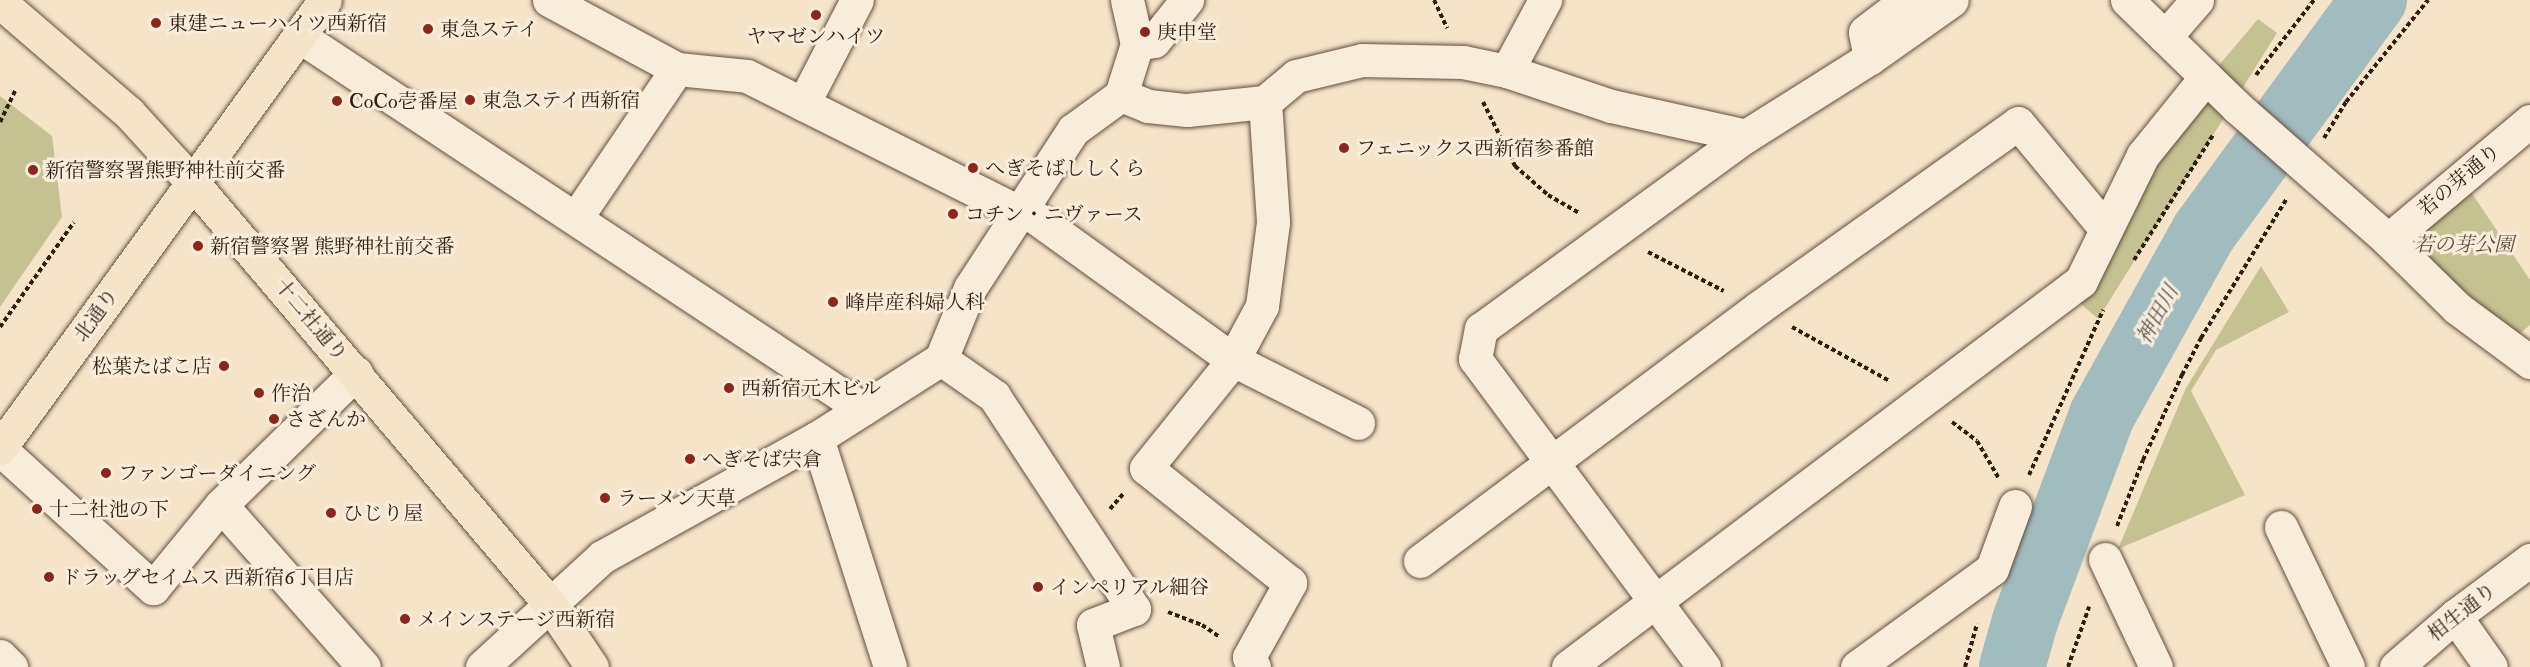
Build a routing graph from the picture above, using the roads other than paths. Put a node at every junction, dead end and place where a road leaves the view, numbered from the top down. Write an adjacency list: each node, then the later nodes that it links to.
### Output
1 (325, 0): 12 (main road, 北通り)
2 (549, 0): 16 (street)
3 (857, 0): 21 (street)
4 (1127, 0): 14 (street)
5 (1187, 0): 14 (street)
6 (1545, 0): 17 (street)
7 (1907, 0): 15 (street)
8 (1952, 0): 15 (street)
9 (2127, 0): 13 (street)
10 (2197, 0): 13 (street)
11 (1, 1): 24 (main road, 十二社通り)
12 (299, 36): 24 (main road, 北通り); 26 (street)
13 (2165, 37): 18 (street)
14 (1137, 44): 19 (street)
15 (1870, 58): 23 (street)
16 (676, 69): 21 (street); 26 (street)
17 (1507, 71): 20 (street); 23 (street)
18 (2206, 77): 27 (street); 28 (street)
19 (1121, 95): 20 (street); 25 (street)
20 (1265, 102): 30 (street)
21 (803, 104): 25 (street)
22 (2530, 122): 28 (street, 若の芽通り)
23 (1746, 136): 37 (street)
24 (192, 182): 32 (main road, 十二社通り); 36 (main road, 北通り)
25 (1019, 212): 29 (street); 30 (street)
26 (576, 218): 33 (street)
27 (2105, 228): 37 (street); 44 (street)
28 (2388, 240): 31 (street)
29 (941, 359): 33 (street); 55 (street)
30 (1233, 360): 34 (street); 48 (street)
31 (2530, 362)
32 (356, 373): 38 (street); 45 (main road, 十二社通り)
33 (863, 409): 35 (street)
34 (1358, 423)
35 (817, 438): 45 (street); 54 (street)
36 (0, 449): 38 (street)
37 (1551, 462): 43 (street); 44 (street)
38 (221, 505): 51 (street)
39 (2015, 506): 58 (street)
40 (2281, 527): 60 (street)
41 (2105, 559): 59 (street)
42 (2530, 560): 46 (street, 相生通り)
43 (1420, 561)
44 (1655, 602): 56 (street); 57 (street)
45 (549, 603): 52 (street); 53 (main road, 十二社通り)
46 (2455, 616): 49 (street, 相生通り); 61 (street)
47 (0, 656): 50 (street)
48 (1252, 662)
49 (2409, 662)
50 (11, 667)
51 (364, 667)
52 (482, 667)
53 (592, 667)
54 (890, 667)
55 (1103, 667)
56 (1568, 667)
57 (1704, 667)
58 (1857, 667)
59 (2156, 667)
60 (2348, 667)
61 (2491, 667)

